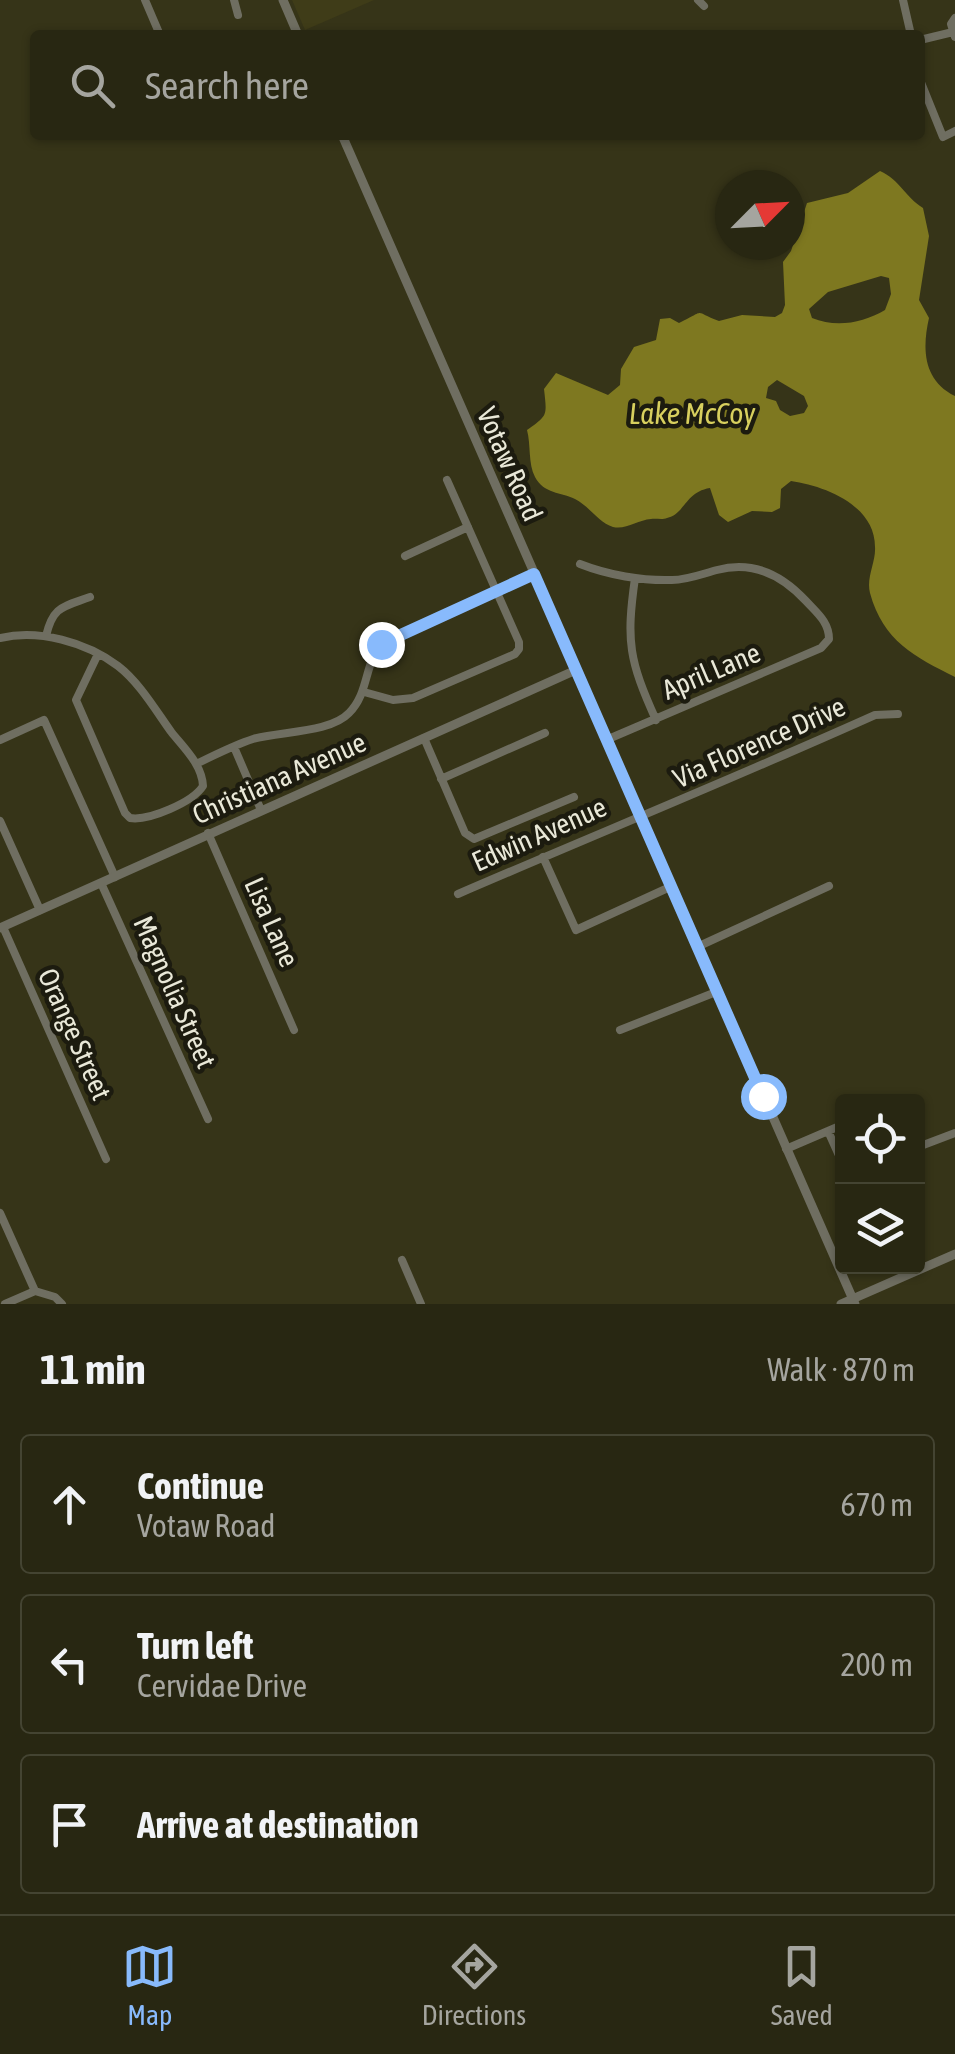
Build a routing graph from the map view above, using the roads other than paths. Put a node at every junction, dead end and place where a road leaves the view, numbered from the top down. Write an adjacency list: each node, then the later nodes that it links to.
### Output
1 (145, 0): 7 (street)
2 (234, 0): 5 (street)
3 (283, 0): 8 (street)
4 (903, 0): 9 (street)
5 (238, 15)
6 (955, 18): 10 (street)
7 (158, 30)
8 (296, 30)
9 (910, 30)
10 (954, 35): 11 (street)
11 (925, 39)
12 (925, 92): 13 (street)
13 (955, 131)
14 (344, 140): 19 (street, Votaw Road)
15 (447, 480): 16 (street)
16 (468, 528): 17 (street); 21 (street)
17 (405, 556)
18 (580, 564): 20 (street)
19 (534, 574): 21 (street); 26 (street, Votaw Road)
20 (634, 578): 29 (street); 29 (street, April Lane)
21 (496, 590): 27 (street); 27 (street)
22 (90, 597): 23 (street)
23 (46, 636): 24 (street); 25 (street)
24 (0, 638)
25 (98, 654): 37 (street); 37 (street)
26 (576, 670): 32 (street, Christiana Avenue); 34 (street, Votaw Road)
27 (364, 692): 30 (street)
28 (898, 714): 41 (street, Via Florence Drive)
29 (656, 720): 34 (street, April Lane)
30 (282, 732): 35 (street); 36 (street)
31 (545, 733): 38 (street)
32 (424, 738): 38 (street); 40 (street, Christiana Avenue)
33 (0, 740): 45 (street)
34 (606, 740): 41 (street, Votaw Road)
35 (286, 746)
36 (234, 747): 37 (street); 40 (street)
37 (196, 764)
38 (441, 778): 39 (street)
39 (574, 797)
40 (261, 810): 43 (street, Christiana Avenue)
41 (639, 816): 44 (street, Edwin Avenue); 47 (street, Votaw Road)
42 (0, 820): 50 (street)
43 (208, 834): 45 (street, Christiana Avenue); 54 (street, Lisa Lane)
44 (543, 857): 47 (street); 49 (street, Edwin Avenue)
45 (115, 876): 46 (street, Christiana Avenue)
46 (101, 883): 50 (street, Christiana Avenue); 56 (street, Magnolia Street)
47 (670, 886): 52 (street, Votaw Road)
48 (829, 886): 52 (street)
49 (458, 894)
50 (40, 910): 51 (street, Christiana Avenue)
51 (1, 927): 63 (street, Orange Street)
52 (696, 947): 53 (street, Votaw Road)
53 (716, 992): 55 (street); 62 (street, Votaw Road)
54 (294, 1030)
55 (620, 1030)
56 (208, 1119)
57 (835, 1128): 58 (street)
58 (828, 1131): 61 (street); 62 (street)
59 (955, 1133): 60 (street)
60 (925, 1144)
61 (835, 1146)
62 (786, 1149): 68 (street, Votaw Road)
63 (106, 1159)
64 (0, 1213): 67 (street)
65 (955, 1254): 68 (street)
66 (402, 1260): 71 (street)
67 (34, 1291): 69 (street); 70 (street)
68 (853, 1302): 72 (street)
69 (5, 1304)
70 (62, 1304)
71 (421, 1304)
72 (841, 1304)

